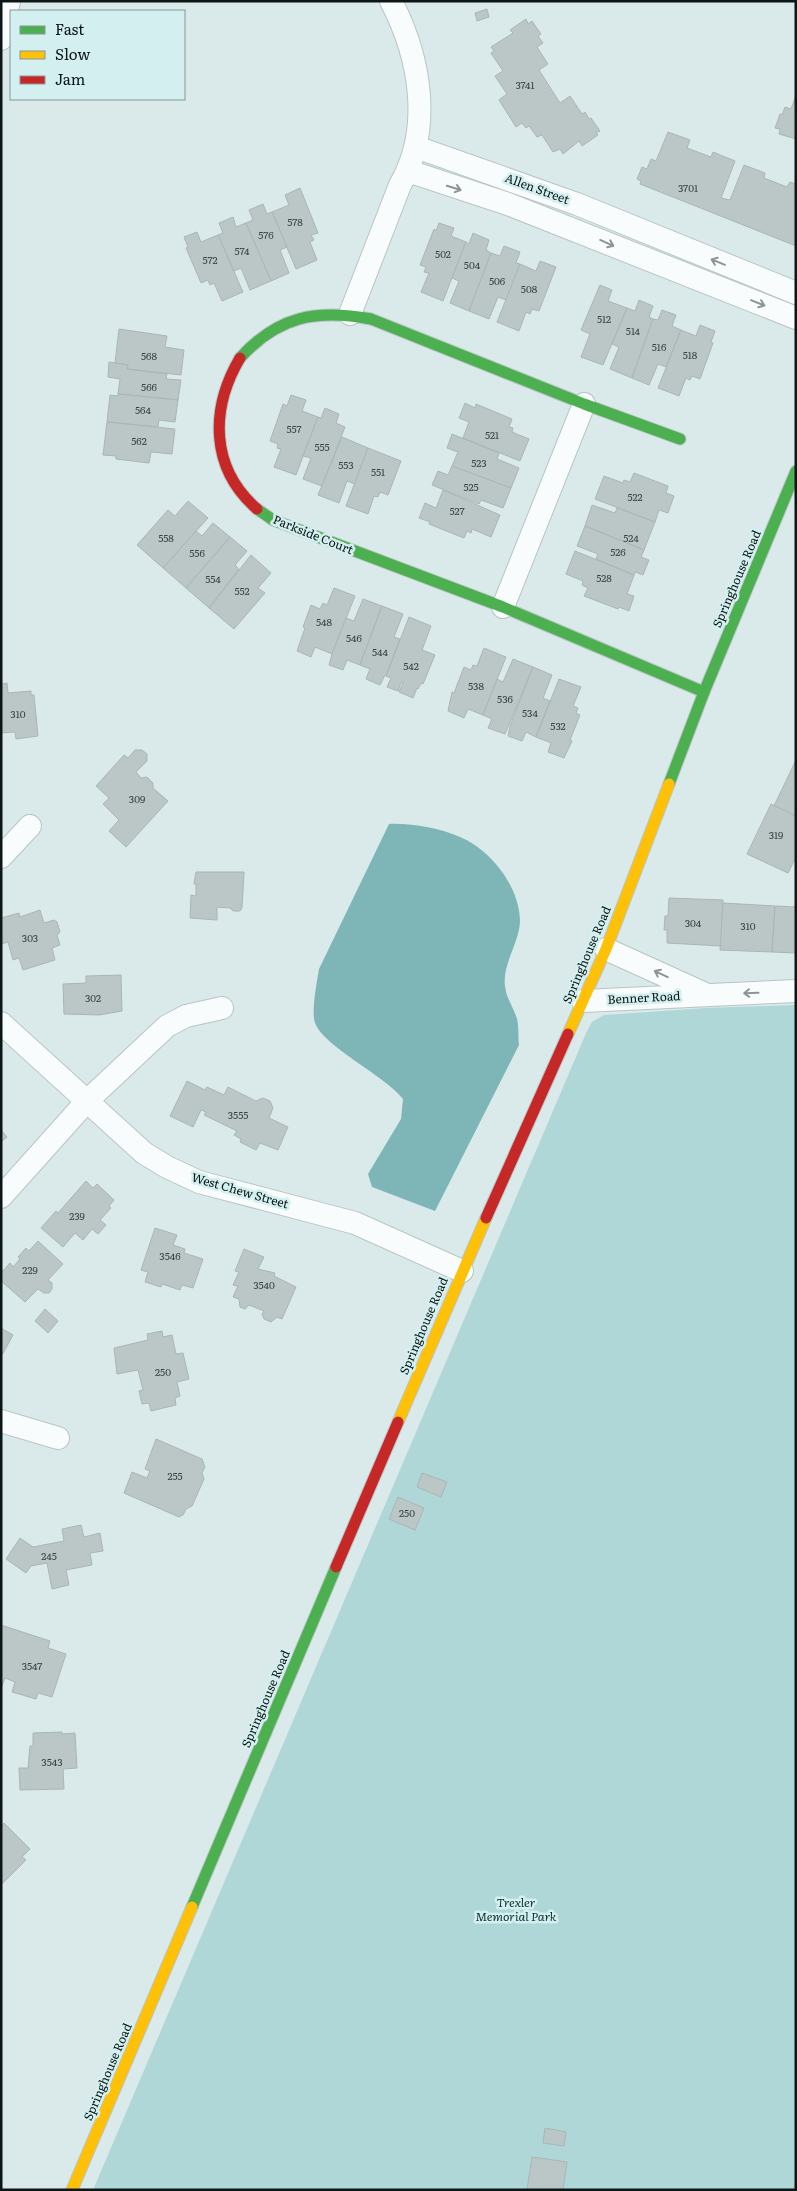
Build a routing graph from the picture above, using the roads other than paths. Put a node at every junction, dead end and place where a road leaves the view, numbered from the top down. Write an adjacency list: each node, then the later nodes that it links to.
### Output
1 (9, 1): 3 (street)
2 (391, 1): 4 (street)
3 (1, 39)
4 (416, 147): 5 (street); 6 (street, Allen Street, one-way to 4)
5 (408, 172): 7 (street); 8 (street, Allen Street, one-way to 8)
6 (796, 293)
7 (350, 314): 9 (street, Parkside Court); 12 (street, Parkside Court)
8 (796, 318)
9 (584, 404): 10 (street, Parkside Court); 12 (street)
10 (680, 439)
11 (796, 471): 13 (street, Springhouse Road)
12 (503, 607): 13 (street, Parkside Court)
13 (704, 692): 16 (street, Springhouse Road)
14 (30, 826): 15 (street)
15 (1, 857)
16 (606, 949): 18 (street, Benner Road, one-way to 16); 19 (street, Springhouse Road)
17 (796, 991): 18 (street, Benner Road, one-way to 18)
18 (706, 994): 19 (street, Benner Road)
19 (583, 1001): 24 (street, Springhouse Road)
20 (222, 1008): 22 (street)
21 (1, 1023): 22 (street, West Chew Street)
22 (87, 1102): 23 (street); 24 (street, West Chew Street)
23 (1, 1197)
24 (462, 1271): 27 (street, Springhouse Road)
25 (1, 1421): 26 (street)
26 (58, 1438)
27 (72, 2190)

